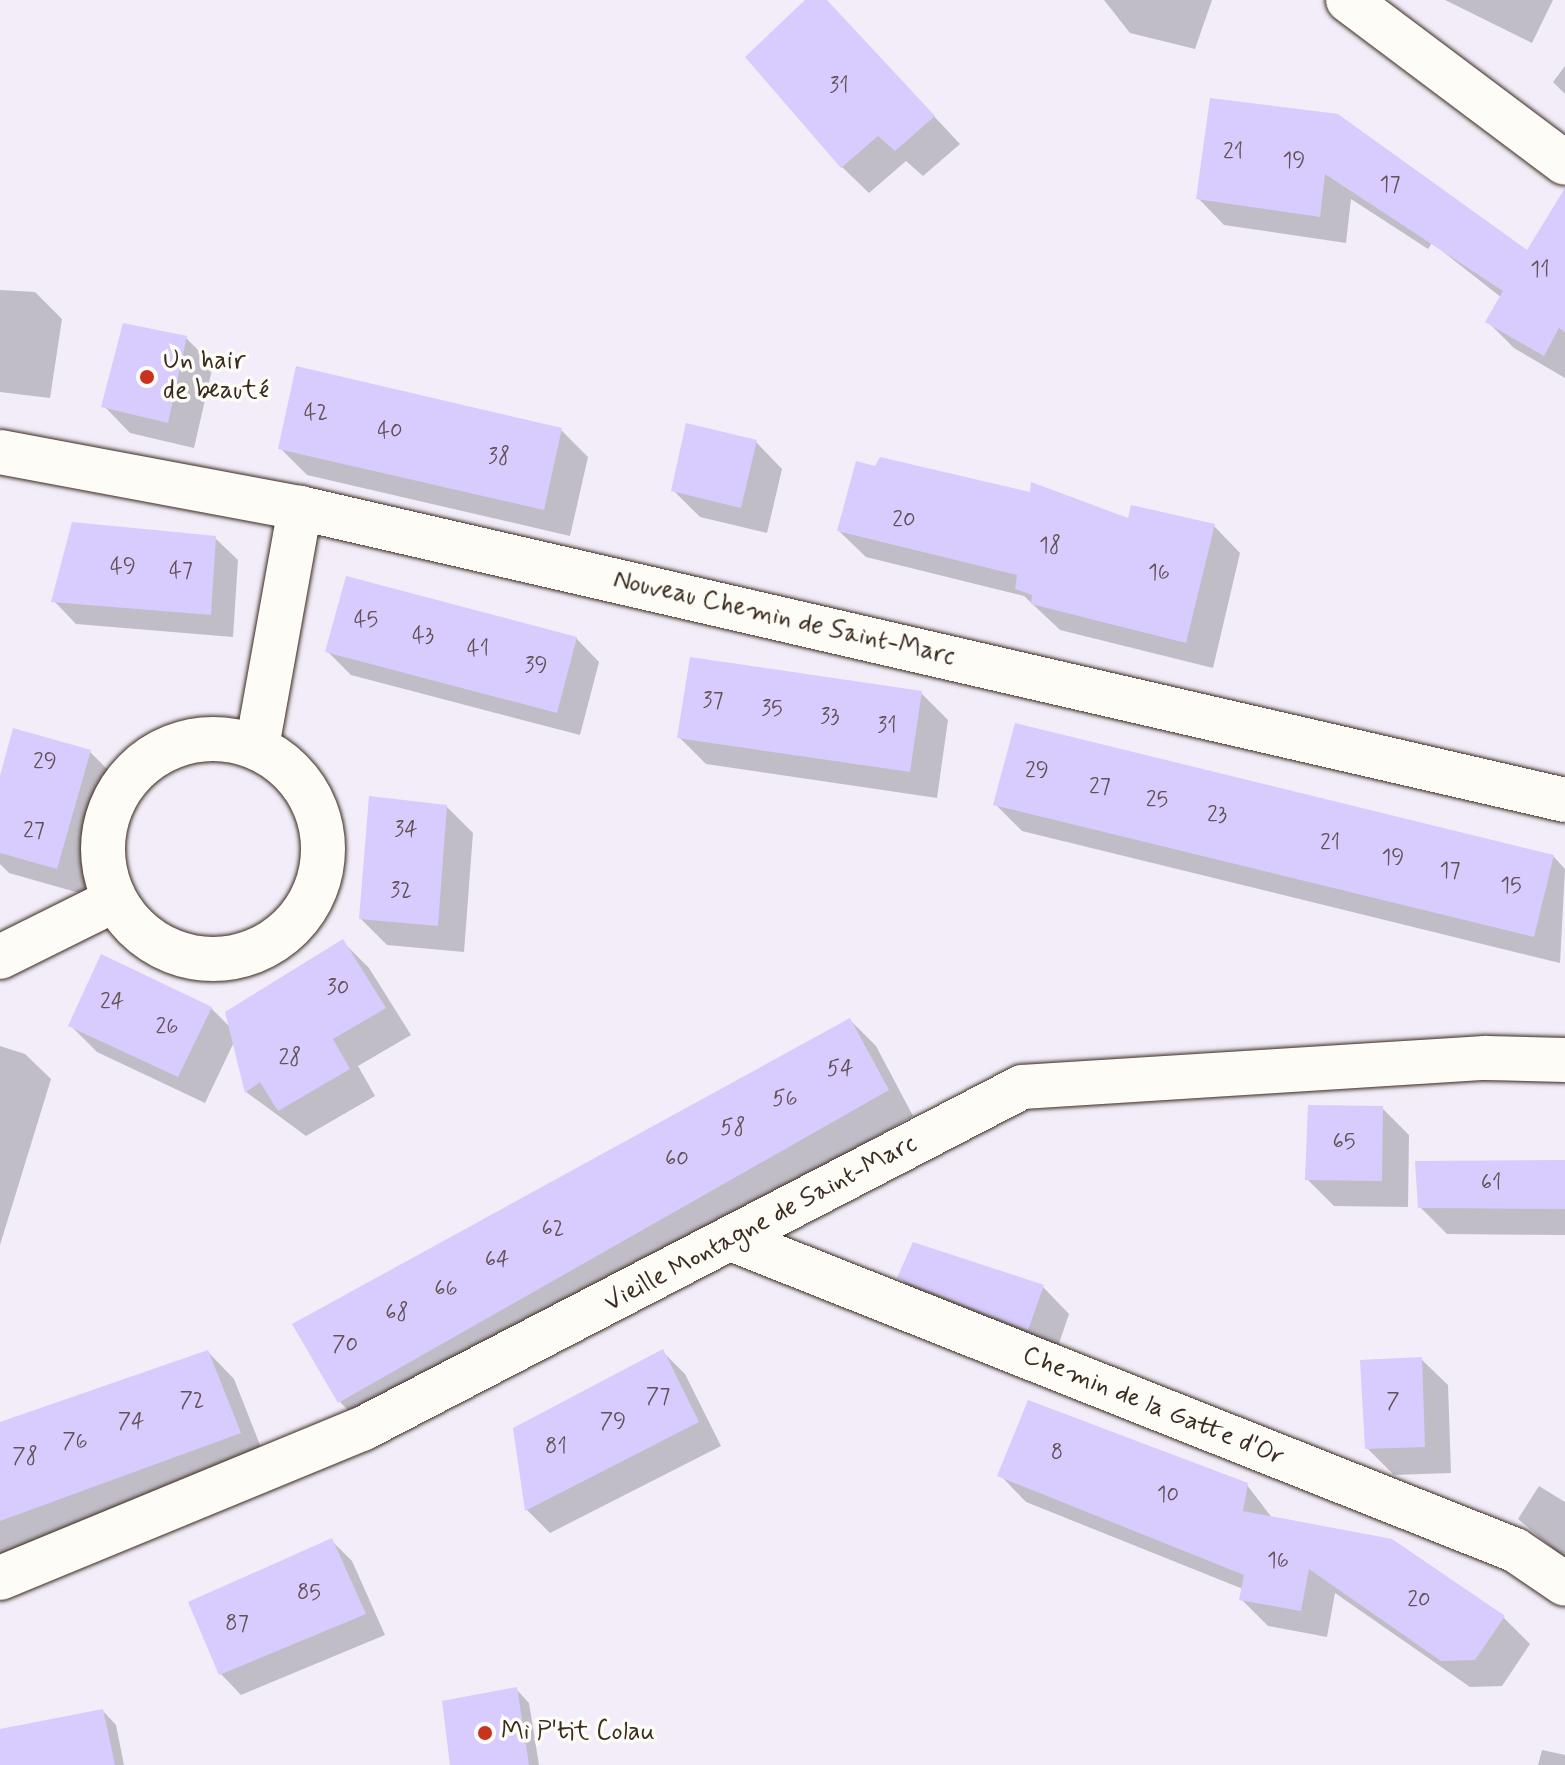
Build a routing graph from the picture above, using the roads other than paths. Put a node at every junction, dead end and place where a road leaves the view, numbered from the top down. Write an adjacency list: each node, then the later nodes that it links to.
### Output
1 (1348, 0): 2 (street)
2 (1565, 163)
3 (0, 452): 4 (street, Nouveau Chemin de Saint-Marc)
4 (300, 508): 5 (street); 6 (street, Nouveau Chemin de Saint-Marc)
5 (257, 747): 7 (street); 7 (street)
6 (1565, 800)
7 (115, 900): 8 (street)
8 (0, 957)
9 (1565, 1060): 10 (street, Vieille Montagne de Saint-Marc)
10 (736, 1241): 11 (street, Vieille Montagne de Saint-Marc); 12 (street, Chemin de la Gatte d'Or)
11 (0, 1578)
12 (1565, 1584)

